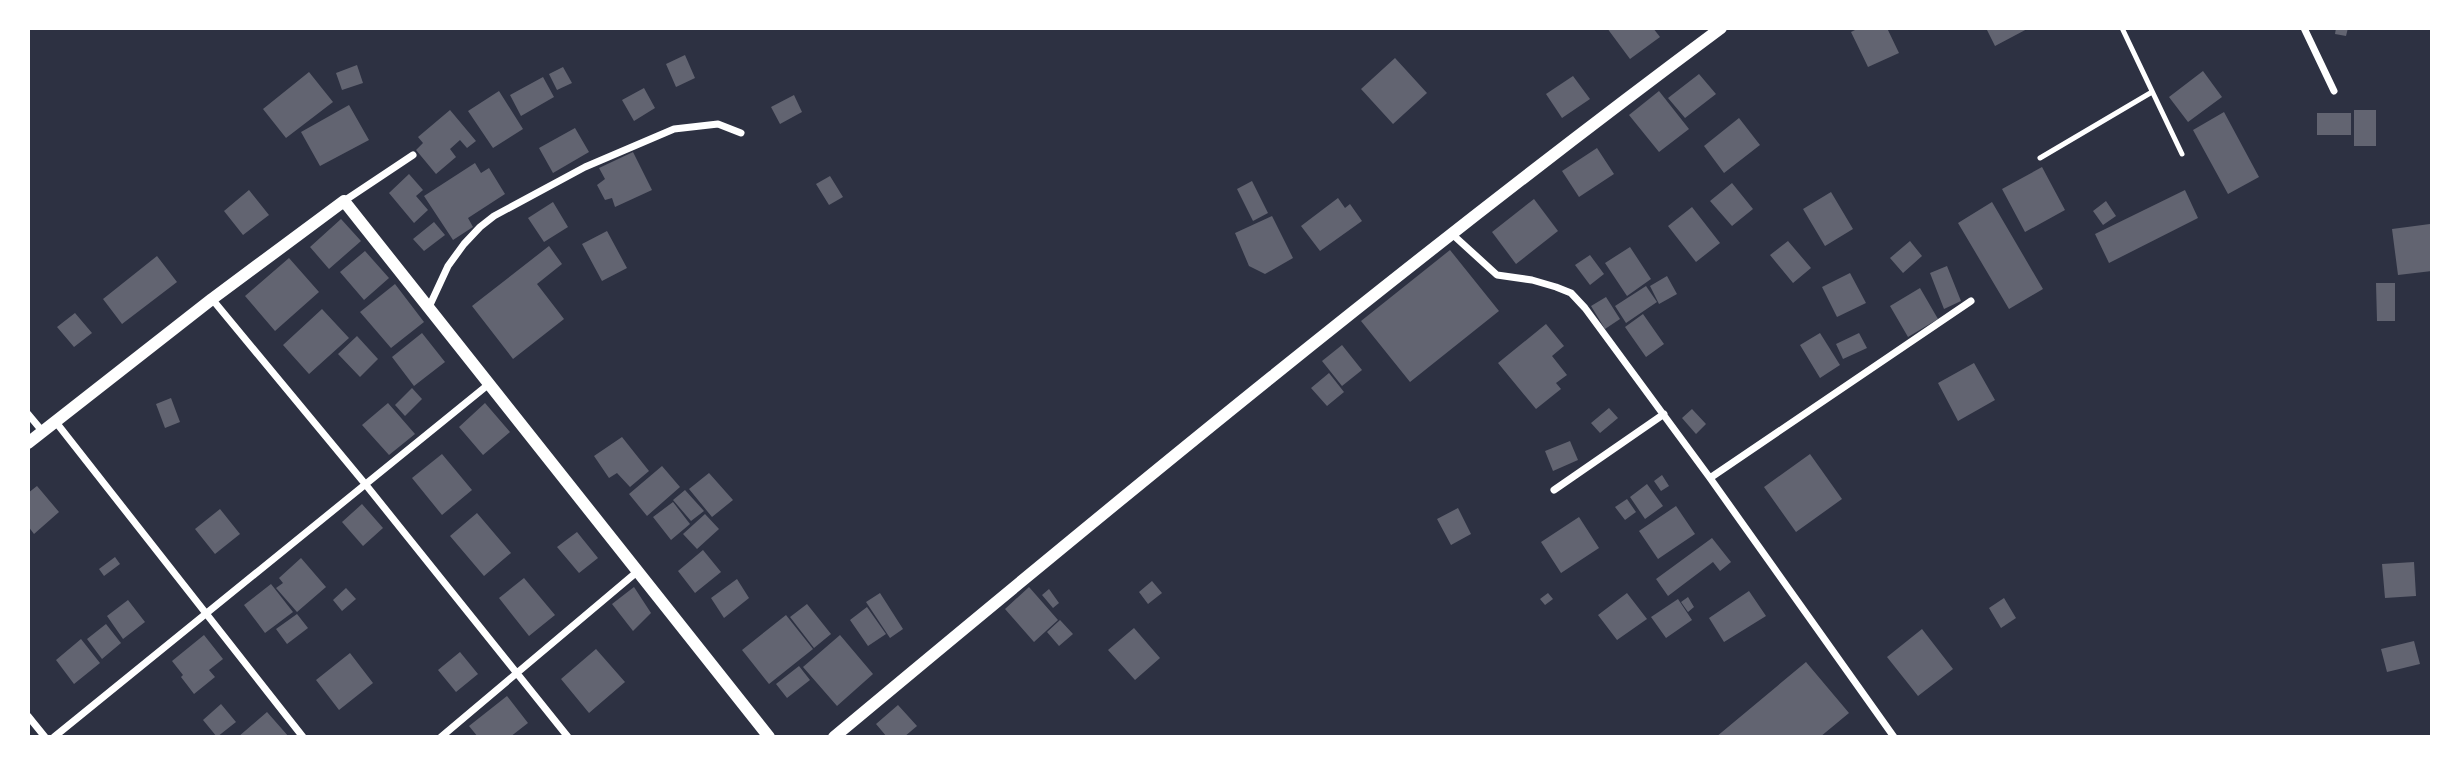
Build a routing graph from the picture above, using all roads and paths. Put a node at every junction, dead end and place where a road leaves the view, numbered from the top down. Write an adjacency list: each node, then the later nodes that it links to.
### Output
1 (1721, 28): 11 (street)
2 (2122, 28): 5 (lane)
3 (2304, 28): 4 (street)
4 (2334, 91)
5 (2152, 92): 7 (lane); 9 (lane)
6 (741, 133): 14 (street)
7 (2182, 154)
8 (412, 155): 10 (street)
9 (2040, 158)
10 (344, 201): 12 (street); 14 (street)
11 (1452, 234): 17 (street); 34 (street)
12 (212, 299): 18 (street); 22 (street)
13 (1971, 301): 21 (street)
14 (429, 307): 15 (street)
15 (489, 384): 22 (street); 24 (street)
16 (28, 414): 19 (street)
17 (1664, 414): 21 (street); 23 (street)
18 (55, 421): 19 (street); 25 (street)
19 (43, 432): 20 (street)
20 (28, 443)
21 (1710, 478): 35 (street)
22 (366, 485): 25 (street); 26 (street)
23 (1554, 491)
24 (639, 570): 26 (street); 33 (street)
25 (207, 615): 29 (street); 30 (street)
26 (515, 673): 31 (street); 32 (street)
27 (28, 716): 28 (street)
28 (45, 737)
29 (54, 737)
30 (303, 737)
31 (441, 737)
32 (568, 737)
33 (769, 737)
34 (834, 737)
35 (1894, 737)

